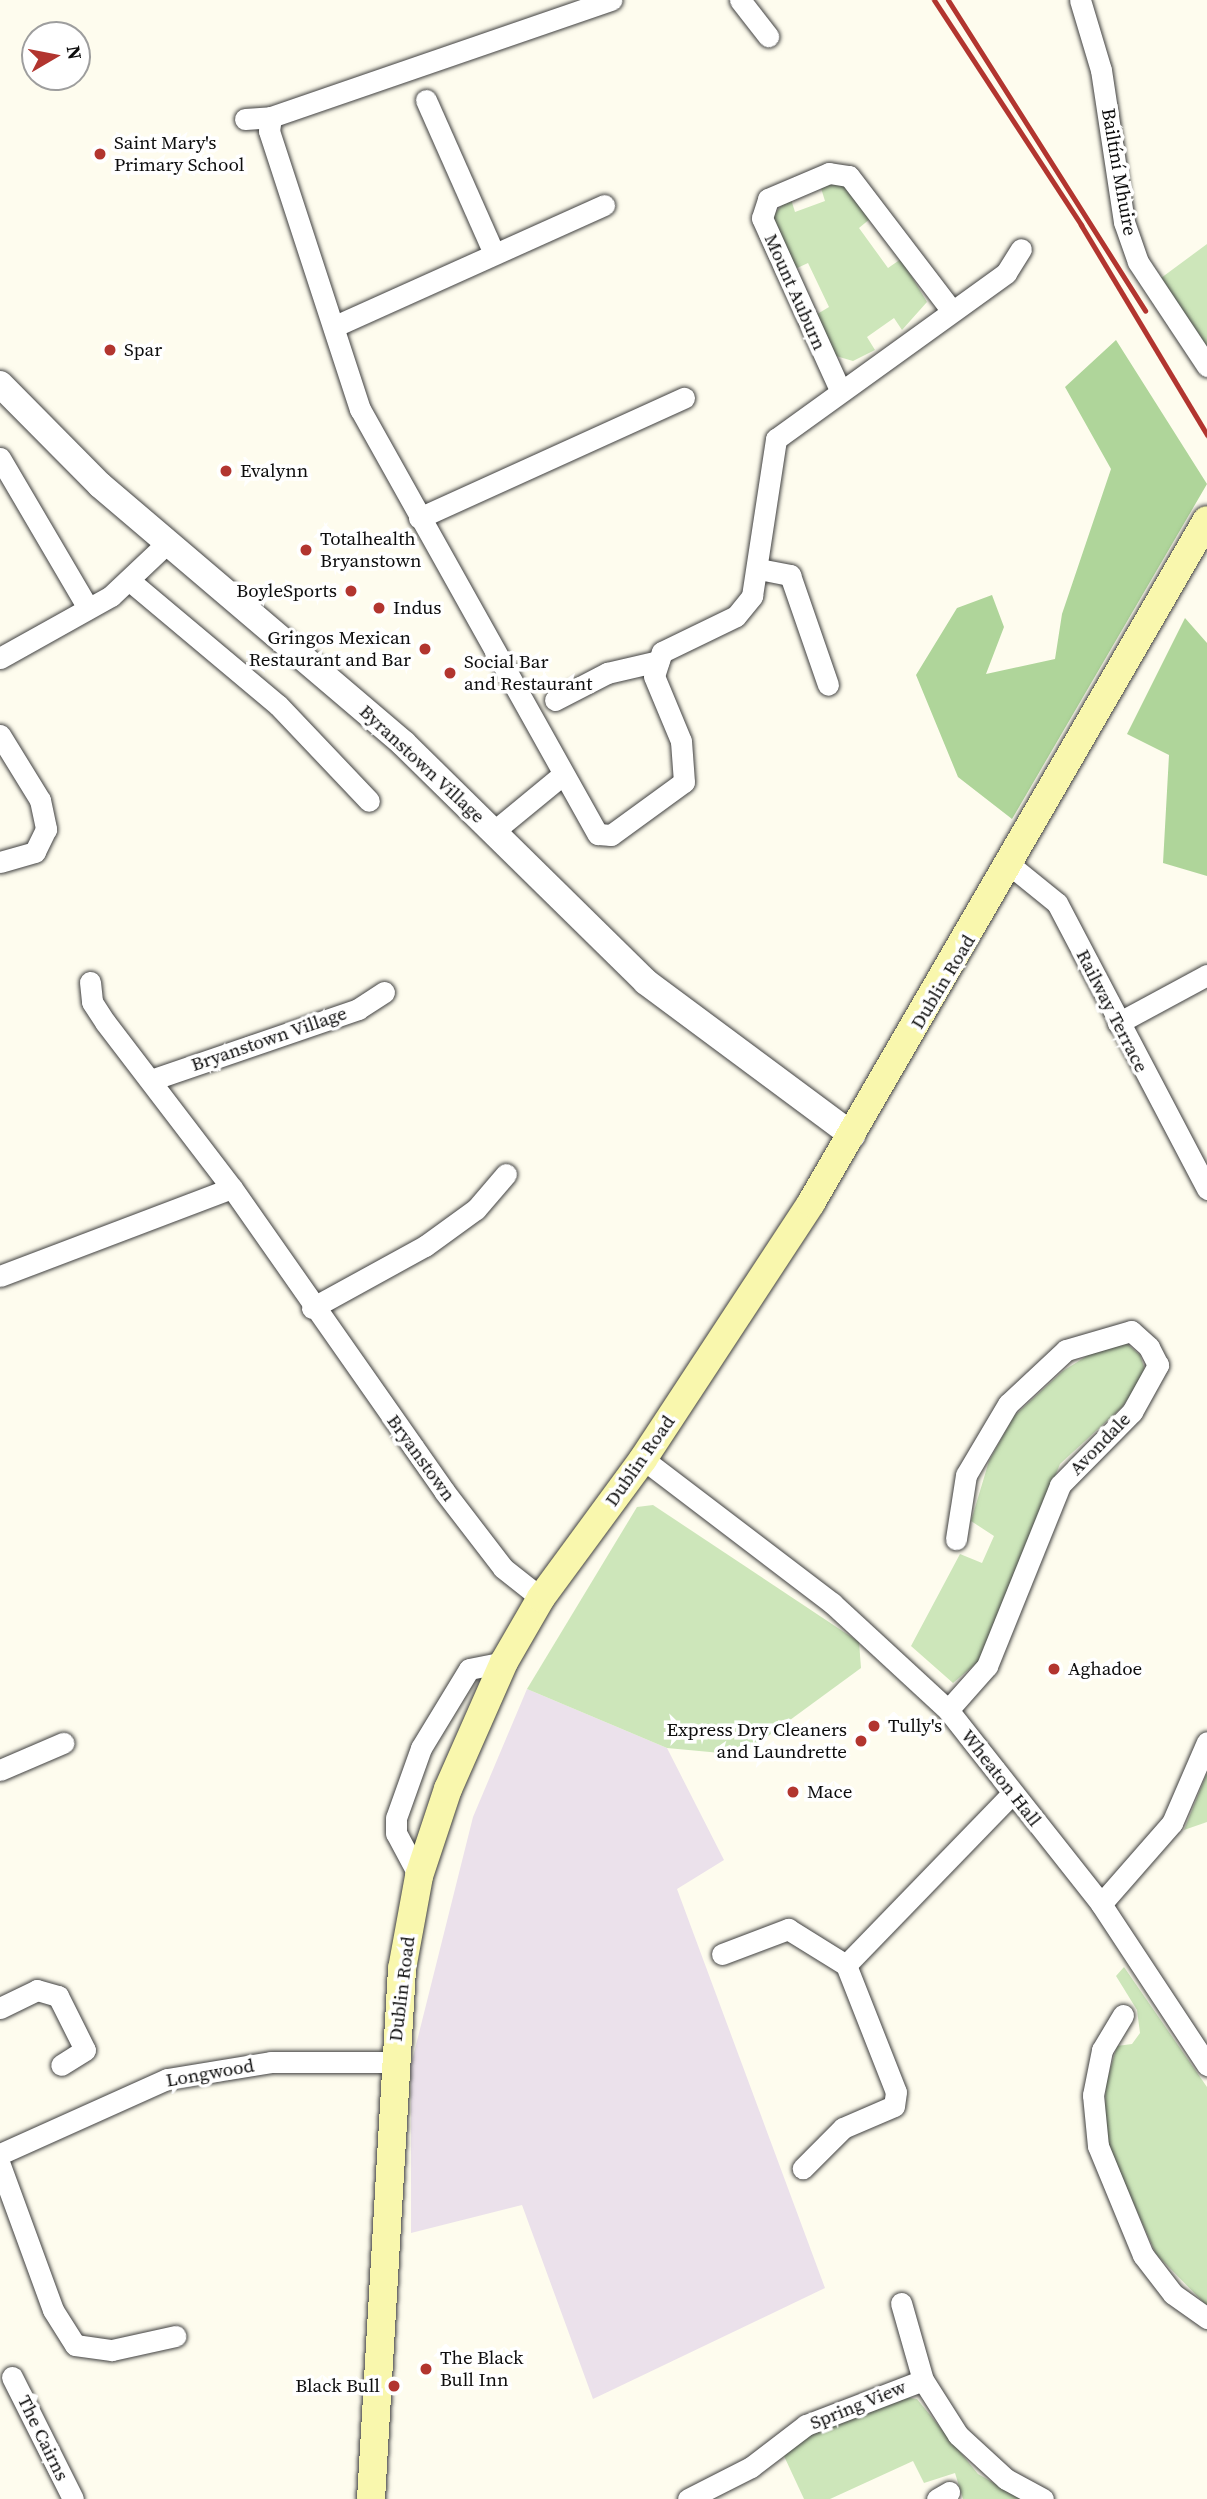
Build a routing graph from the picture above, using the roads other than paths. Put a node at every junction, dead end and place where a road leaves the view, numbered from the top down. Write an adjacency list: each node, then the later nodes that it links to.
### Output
1 (740, 0): 4 (street)
2 (1080, 0): 13 (street, Bailtíní Mhuire)
3 (605, 1): 6 (street)
4 (768, 36)
5 (426, 100): 10 (street)
6 (271, 117): 7 (street); 12 (street)
7 (245, 118)
8 (604, 205): 10 (street)
9 (1021, 249): 11 (street)
10 (493, 251): 12 (street)
11 (952, 311): 15 (street); 15 (street, Mount Auburn)
12 (335, 326): 18 (street)
13 (1207, 366)
14 (0, 384): 20 (street, Byranstown Village)
15 (840, 390): 21 (street)
16 (684, 398): 18 (street)
17 (0, 458): 23 (street)
18 (419, 518): 29 (street)
19 (1207, 520): 33 (main road, Dublin Road)
20 (167, 543): 22 (street); 31 (street, Byranstown Village)
21 (759, 569): 25 (street); 26 (street)
22 (130, 581): 23 (street); 30 (street)
23 (88, 608): 24 (street)
24 (0, 658)
25 (659, 661): 27 (street); 29 (street)
26 (828, 685)
27 (555, 700)
28 (0, 734): 32 (street)
29 (561, 776): 31 (street)
30 (369, 801)
31 (493, 832): 39 (street, Byranstown Village)
32 (0, 862)
33 (1010, 865): 37 (street, Railway Terrace); 39 (main road, Dublin Road)
34 (1207, 975): 37 (street)
35 (90, 982): 38 (street)
36 (384, 992): 38 (street, Bryanstown Village)
37 (1118, 1023): 41 (street, Railway Terrace)
38 (151, 1080): 42 (street)
39 (852, 1135): 45 (main road, Dublin Road)
40 (506, 1174): 44 (street)
41 (1202, 1181)
42 (232, 1188): 43 (street); 44 (street)
43 (0, 1276)
44 (312, 1308): 47 (street, Bryanstown)
45 (643, 1460): 47 (main road, Dublin Road); 49 (street, Wheaton Hall)
46 (956, 1539): 49 (street, Avondale)
47 (541, 1598): 48 (main road, Dublin Road)
48 (504, 1662): 54 (main road, Dublin Road); 54 (street)
49 (948, 1710): 53 (street, Wheaton Hall)
50 (1207, 1742): 55 (street)
51 (63, 1743): 52 (street)
52 (0, 1770)
53 (1012, 1794): 55 (street, Wheaton Hall); 57 (street)
54 (419, 1876): 60 (main road, Dublin Road)
55 (1101, 1904): 62 (street, Wheaton Hall)
56 (722, 1954): 57 (street)
57 (846, 1965): 65 (street)
58 (0, 2008): 61 (street)
59 (1122, 2015): 67 (street)
60 (393, 2062): 63 (street, Longwood); 72 (main road, Dublin Road)
61 (61, 2065)
62 (1207, 2065)
63 (0, 2154)
64 (0, 2165): 68 (street)
65 (803, 2168)
66 (901, 2303): 70 (street, Spring View)
67 (1207, 2318)
68 (175, 2336)
69 (12, 2377): 71 (street, The Cairns)
70 (923, 2380): 73 (street, Spring View); 74 (street, Spring View)
71 (73, 2499)
72 (371, 2499)
73 (688, 2499)
74 (1043, 2499)

